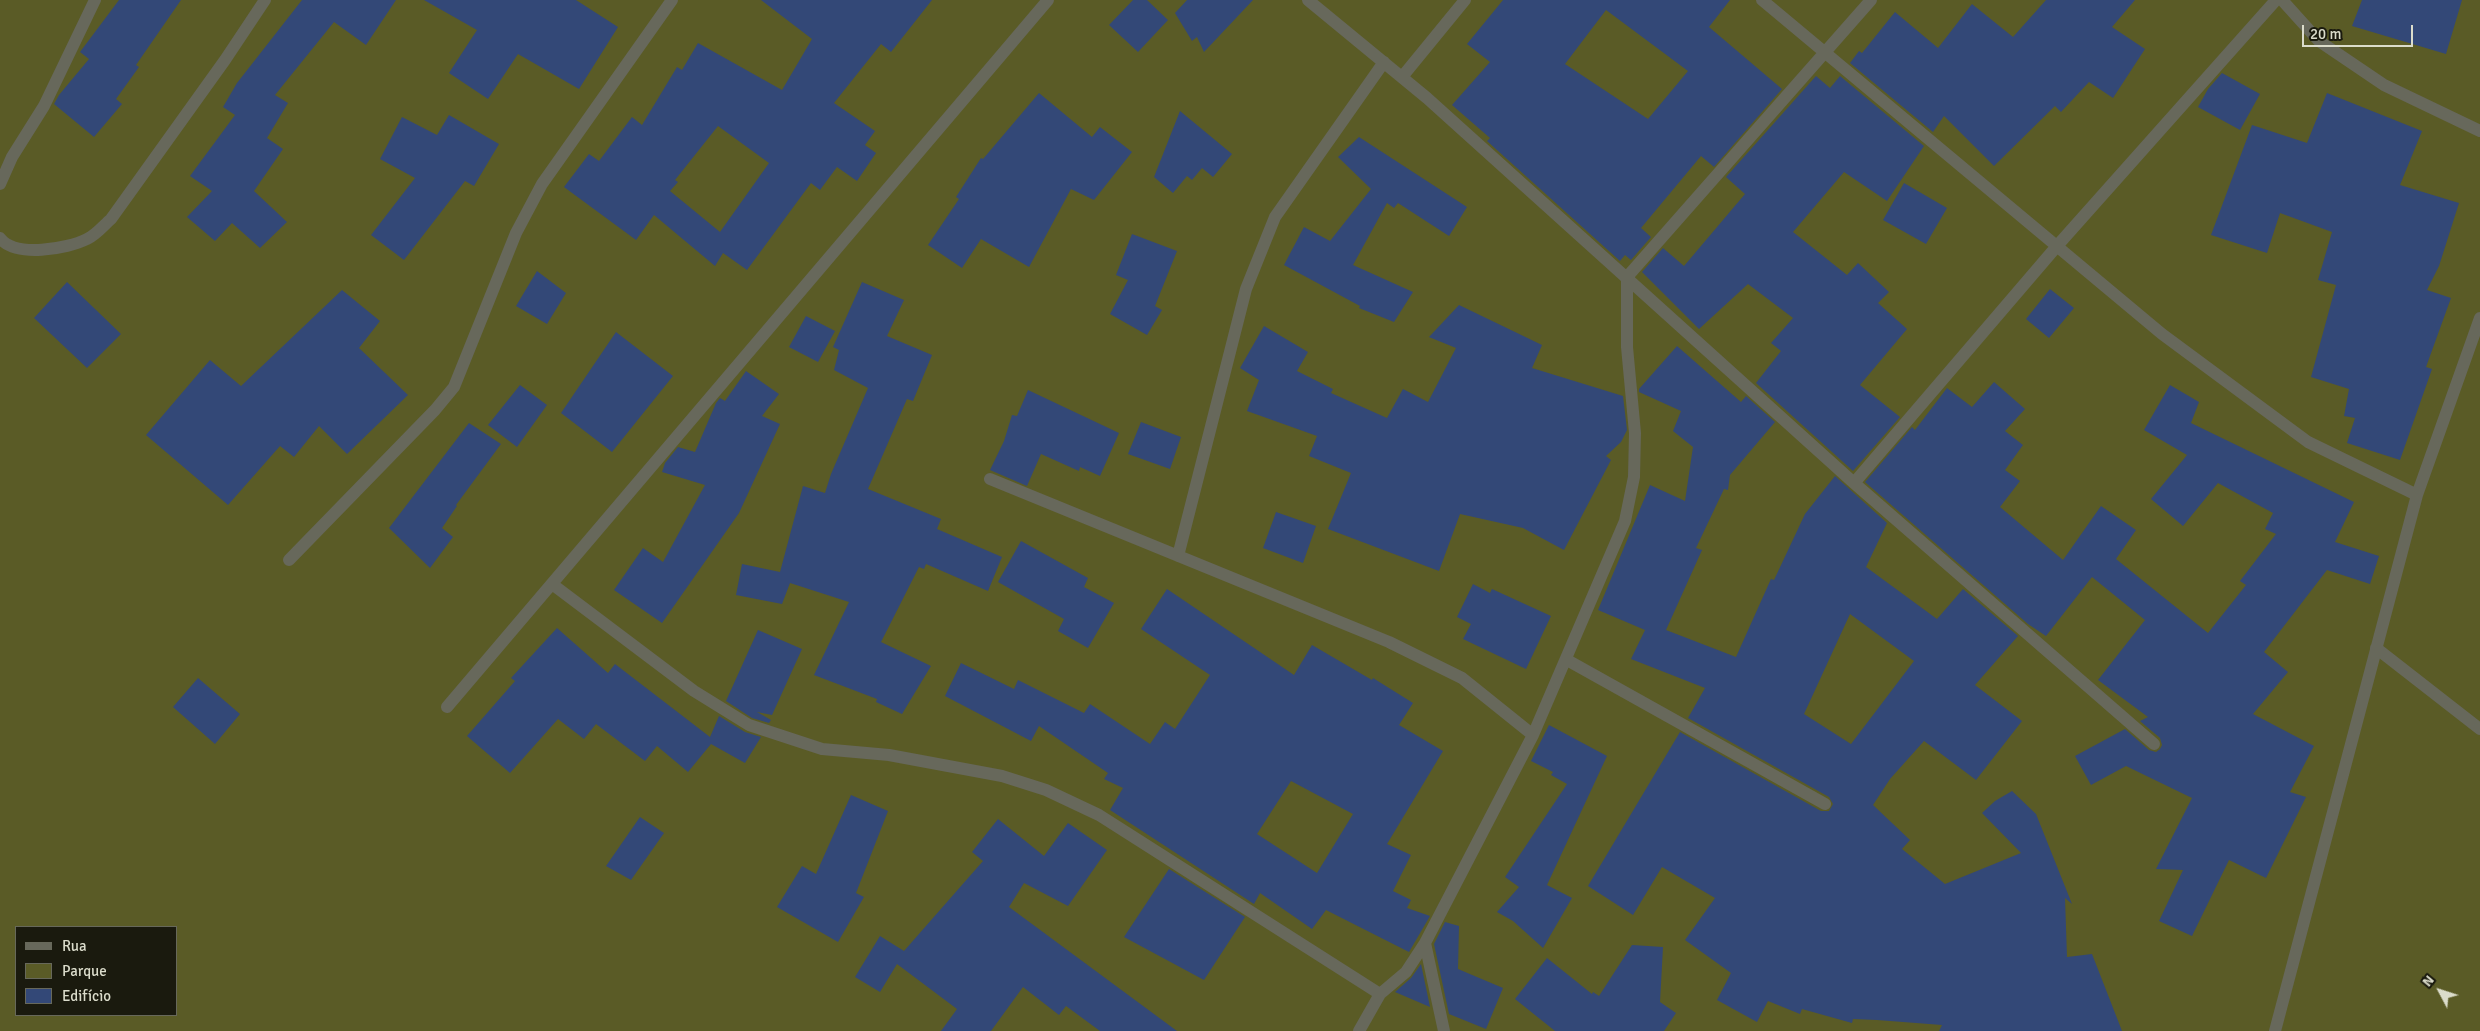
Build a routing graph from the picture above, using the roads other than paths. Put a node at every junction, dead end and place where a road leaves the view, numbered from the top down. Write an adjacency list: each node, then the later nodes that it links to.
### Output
1 (95, 0): 15 (street)
2 (265, 0): 16 (street)
3 (672, 0): 24 (street)
4 (1048, 0): 25 (street)
5 (1308, 0): 12 (street)
6 (1465, 0): 13 (street)
7 (1762, 0): 11 (street)
8 (1871, 0): 11 (street)
9 (2276, 0): 17 (street)
10 (2282, 0): 14 (street)
11 (1826, 54): 17 (street); 18 (street)
12 (1384, 62): 13 (street); 23 (street)
13 (1402, 77): 18 (street)
14 (2480, 131)
15 (0, 184)
16 (0, 238)
17 (2057, 246): 21 (street); 22 (street)
18 (1627, 277): 21 (street); 27 (street)
19 (2480, 318): 22 (street)
20 (990, 479): 23 (street)
21 (1854, 483): 31 (street)
22 (2417, 495): 26 (street)
23 (1178, 556): 30 (street)
24 (289, 560)
25 (552, 584): 28 (street); 34 (street)
26 (2376, 648): 29 (street); 37 (street)
27 (1567, 660): 30 (street); 32 (street)
28 (447, 707)
29 (2480, 729)
30 (1533, 735): 33 (street)
31 (2154, 744)
32 (1825, 804)
33 (1425, 943): 34 (street); 36 (street)
34 (1380, 994): 35 (street)
35 (1359, 1031)
36 (1444, 1031)
37 (2275, 1031)

